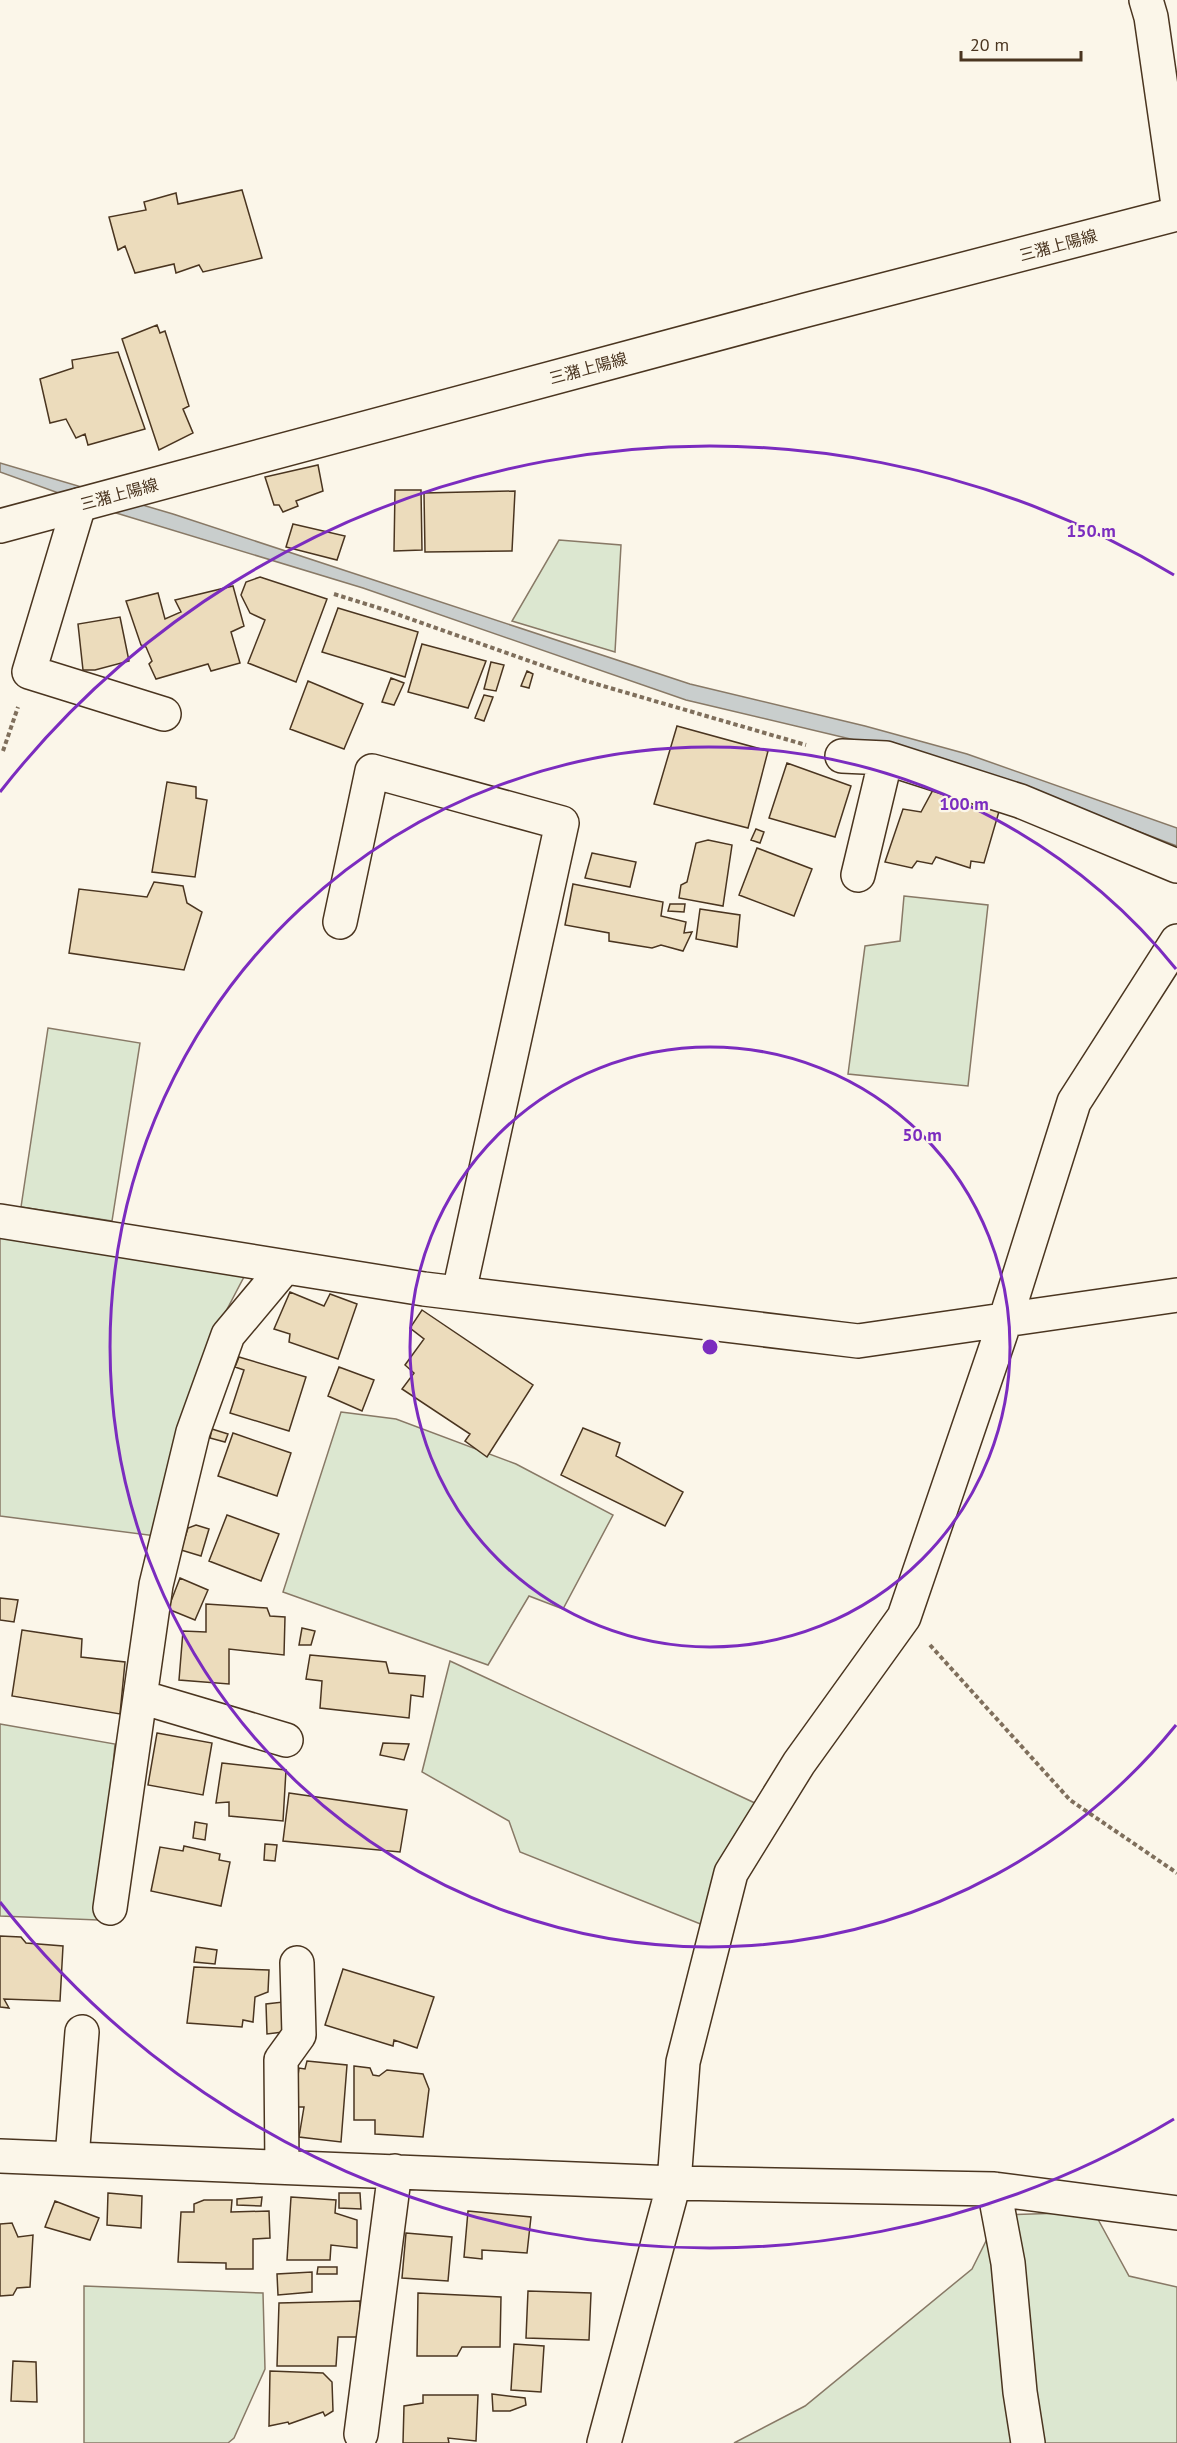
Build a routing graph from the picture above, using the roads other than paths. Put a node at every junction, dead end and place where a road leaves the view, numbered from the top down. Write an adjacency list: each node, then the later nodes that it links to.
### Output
1 (1146, 0): 2 (street)
2 (1177, 198)
3 (1177, 214): 4 (street, 三潴上陽線)
4 (79, 505): 5 (street, 三潴上陽線); 6 (street)
5 (0, 526)
6 (164, 714)
7 (842, 756): 8 (street)
8 (886, 758): 9 (street); 10 (street)
9 (1177, 866)
10 (858, 875)
11 (340, 922): 15 (street)
12 (1177, 941): 17 (street)
13 (0, 1221): 14 (street)
14 (285, 1267): 15 (street); 18 (street)
15 (459, 1292): 17 (street)
16 (1177, 1295): 17 (street)
17 (1005, 1322): 27 (street)
18 (141, 1697): 19 (street); 20 (street)
19 (286, 1740)
20 (110, 1908)
21 (297, 1963): 25 (street)
22 (82, 2032): 24 (street)
23 (0, 2156): 24 (street)
24 (72, 2158): 25 (street)
25 (282, 2167): 26 (street)
26 (395, 2171): 27 (street); 30 (street)
27 (674, 2182): 28 (street); 31 (street)
28 (994, 2189): 29 (street); 32 (street)
29 (1177, 2213)
30 (361, 2433)
31 (604, 2443)
32 (1028, 2443)

